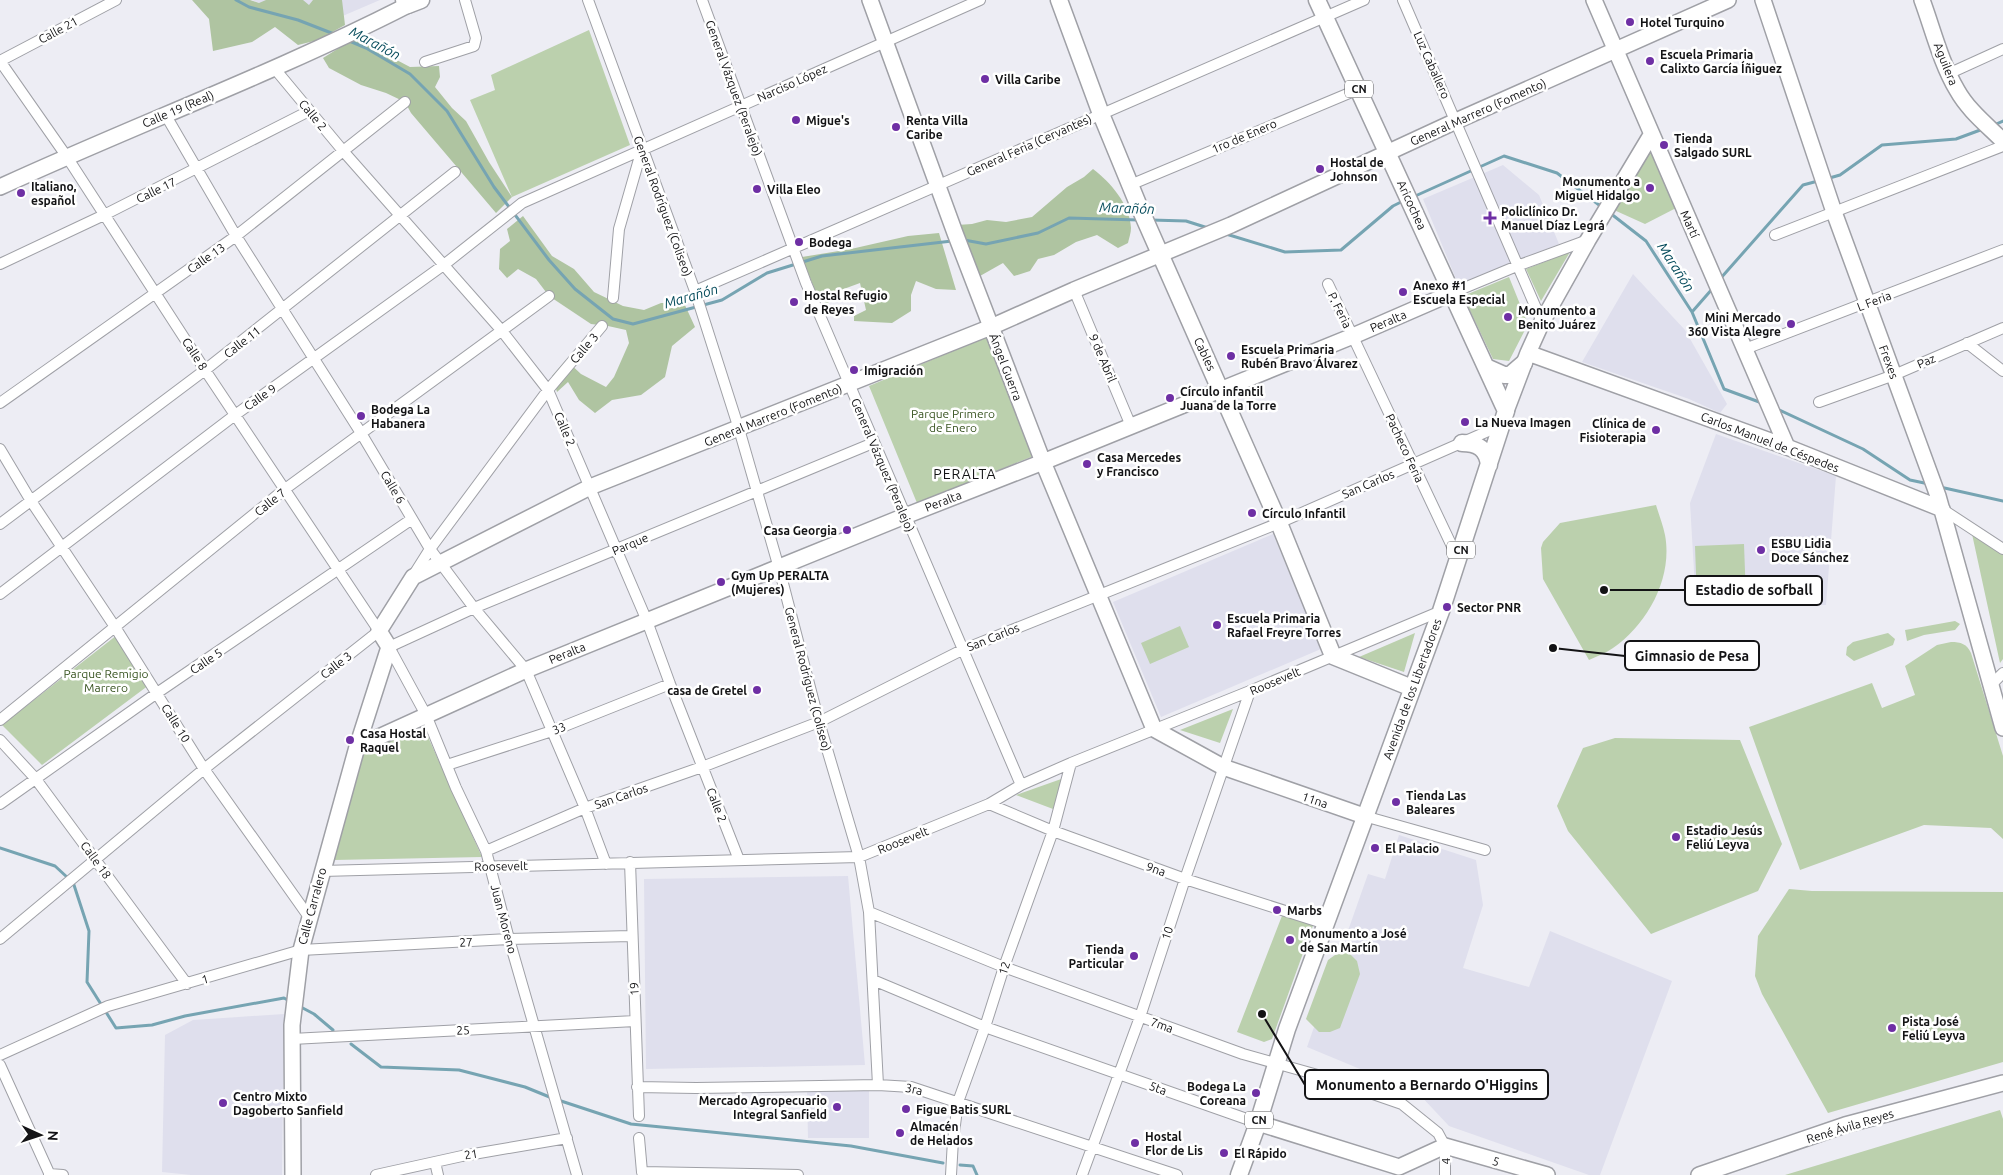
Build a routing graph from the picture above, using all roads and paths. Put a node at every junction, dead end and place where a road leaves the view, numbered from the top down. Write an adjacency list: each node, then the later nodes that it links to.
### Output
1 (116, 0): 20 (street, Calle 21)
2 (465, 0): 21 (street)
3 (588, 0): 33 (street, General Rodríguez (Coliseo))
4 (702, 0): 26 (street, General Vázquez (Peralejo))
5 (870, 0): 17 (street, Ángel Guerra)
6 (980, 0): 17 (street, Narciso López)
7 (1059, 0): 29 (main road, Cables)
8 (1316, 0): 16 (main road, Aricochea / CN)
9 (1364, 0): 16 (street, General Feria (Cervantes))
10 (1403, 0): 30 (street, Luz Caballero)
11 (1594, 0): 19 (street, Martí)
12 (1728, 0): 19 (street, General Marrero (Fomento))
13 (1763, 0): 43 (street, Frexes)
14 (1922, 0): 23 (street, Aguilera)
15 (411, 2): 22 (street, Calle 19 (Real))
16 (1325, 18): 24 (main road, Aricochea / CN); 29 (street, General Feria (Cervantes))
17 (885, 42): 26 (street, Narciso López); 39 (street, Ángel Guerra)
18 (2003, 50): 23 (street)
19 (1615, 51): 30 (street, General Marrero (Fomento)); 31 (street, Martí)
20 (0, 61): 36 (street, Calle 8)
21 (425, 62)
22 (275, 69): 27 (street, Calle 2); 28 (street, Calle 19 (Real))
23 (1948, 74): 32 (street, Aguilera)
24 (1359, 89): 35 (main road, Aricochea / CN); 40 (street, 1ro de Enero)
25 (405, 102): 34 (street, Calle 13)
26 (741, 106): 33 (street, Narciso López); 49 (street, General Vázquez (Peralejo))
27 (309, 111): 34 (street, Calle 2); 37 (street, Calle 17)
28 (165, 114): 36 (street, Calle 19 (Real)); 37 (street, Calle 6)
29 (1101, 114): 39 (street, General Feria (Cervantes)); 40 (main road, Cables)
30 (1456, 121): 35 (street, General Marrero (Fomento)); 54 (street, Luz Caballero)
31 (1651, 135): 48 (street, Avenida de los Libertadores / CN); 71 (street, Martí)
32 (2001, 141): 43 (street)
33 (642, 149): 42 (street, Narciso López); 57 (street, General Rodríguez (Coliseo)); 61 (street)
34 (344, 152): 45 (street, Calle 2); 46 (street, Calle 13)
35 (1387, 153): 51 (street, General Marrero (Fomento)); 58 (main road, Aricochea / CN)
36 (67, 157): 41 (street, Calle 19 (Real)); 44 (street, Calle 8)
37 (197, 169): 44 (street, Calle 17); 46 (street, Calle 6)
38 (455, 172): 45 (street, Calle 11)
39 (937, 185): 49 (street, General Feria (Cervantes)); 66 (street, Ángel Guerra)
40 (1130, 185): 51 (main road, Cables)
41 (0, 188)
42 (522, 203): 53 (street, Calle 9)
43 (1834, 212): 47 (street); 62 (street, Frexes)
44 (104, 216): 52 (street, Calle 17); 59 (street, Calle 8)
45 (401, 216): 53 (street, Calle 2); 63 (street, Calle 11)
46 (236, 236): 59 (street, Calle 13); 63 (street, Calle 6)
47 (1775, 236)
48 (1588, 240): 54 (street, Peralta); 64 (street, Avenida de los Libertadores / CN)
49 (793, 249): 57 (street, General Feria (Cervantes)); 78 (street, General Vázquez (Peralejo))
50 (2003, 250): 62 (street, L Feria)
51 (1160, 255): 56 (street, General Marrero (Fomento)); 79 (main road, Cables)
52 (0, 264)
53 (445, 264): 68 (street, Calle 2); 73 (street, Calle 9)
54 (1517, 266): 58 (street, Peralta); 64 (street, Luz Caballero)
55 (1328, 284): 69 (street, P. Feria)
56 (1074, 290): 66 (street, General Marrero (Fomento)); 86 (street, 9 de Abril)
57 (695, 291): 87 (street, General Rodríguez (Coliseo))
58 (1452, 293): 69 (street, Peralta); 74 (main road, Aricochea / CN)
59 (156, 294): 75 (street, Calle 8); 82 (street, Calle 13)
60 (548, 296): 68 (street, Calle 7)
61 (613, 298)
62 (1867, 304): 71 (street, L Feria); 77 (street, Frexes)
63 (283, 309): 73 (street, Calle 6); 75 (street, Calle 11)
64 (1542, 322): 72 (street, Avenida de los Libertadores / CN)
65 (602, 326): 80 (street, Calle 3)
66 (991, 327): 78 (street, General Marrero (Fomento)); 94 (street, Ángel Guerra)
67 (2003, 328): 70 (street, Paz)
68 (502, 332): 80 (street, Calle 2); 88 (street, Calle 7)
69 (1353, 336): 79 (street, Peralta); 95 (street, Pacheco Feria)
70 (1967, 343): 76 (street); 77 (street, Paz)
71 (1745, 349): 85 (street, Martí)
72 (1526, 358): 74 (main road); 84 (street, Avenida de los Libertadores / CN); 89 (street, Carlos Manuel de Céspedes)
73 (314, 359): 83 (street, Calle 9); 88 (street, Calle 6)
74 (1486, 367): 84 (main road, Aricochea / CN)
75 (205, 370): 83 (street, Calle 8); 100 (street, Calle 11)
76 (2003, 371)
77 (1894, 375): 81 (street, Paz); 101 (street, Frexes)
78 (849, 384): 87 (street, General Marrero (Fomento)); 91 (street, General Vázquez (Peralejo))
79 (1221, 389): 86 (street, Peralta); 104 (main road, Cables)
80 (548, 390): 97 (street, Calle 2); 107 (street, Calle 3)
81 (1819, 402)
82 (0, 403)
83 (234, 414): 98 (street, Calle 8); 106 (street, Calle 9)
84 (1504, 418): 90 (street, San Carlos); 96 (main road, Avenida de los Libertadores / CN)
85 (1776, 421): 89 (street); 92 (street, Martí)
86 (1131, 426): 94 (street, Peralta)
87 (739, 429): 97 (street, General Marrero (Fomento)); 99 (street, General Rodríguez (Coliseo))
88 (361, 433): 98 (street, Calle 7); 103 (street, Calle 6)
89 (1754, 435): 92 (street, Carlos Manuel de Céspedes)
90 (1462, 442): 95 (street, San Carlos); 96 (main road)
91 (873, 443): 99 (street, Parque); 102 (street, General Vázquez (Peralejo))
92 (1787, 447): 101 (street, Carlos Manuel de Céspedes)
93 (0, 449): 100 (street, Calle 10)
94 (1043, 462): 102 (street, Peralta); 116 (street, Ángel Guerra)
95 (1412, 464): 104 (street, San Carlos); 110 (street, Pacheco Feria)
96 (1489, 464): 110 (main road, Avenida de los Libertadores / CN)
97 (590, 487): 109 (street, Calle 2); 111 (street, General Marrero (Fomento))
98 (285, 489): 113 (street, Calle 8); 120 (street, Calle 7)
99 (756, 490): 109 (street, Parque); 112 (street, General Rodríguez (Coliseo))
100 (31, 501): 105 (street, Calle 11); 106 (street, Calle 10)
101 (1940, 503): 108 (street, Carlos Manuel de Céspedes); 128 (street, Frexes)
102 (906, 516): 112 (street, Peralta); 123 (street, General Vázquez (Peralejo))
103 (412, 519): 107 (street, Calle 6); 113 (street, Calle 5)
104 (1279, 522): 116 (street, San Carlos); 124 (main road, Cables)
105 (0, 524)
106 (61, 547): 115 (street, Calle 9); 120 (street, Calle 10)
107 (430, 549): 111 (street, Calle 6); 114 (street, Calle 3)
108 (2003, 549)
109 (616, 550): 117 (street, Parque); 119 (street, Calle 2)
110 (1458, 559): 118 (main road, Avenida de los Libertadores / CN)
111 (441, 563): 114 (street, General Marrero (Fomento)); 117 (street, Calle 6)
112 (780, 568): 119 (street, Peralta); 134 (street, General Rodríguez (Coliseo))
113 (338, 570): 121 (street, Calle 8); 131 (street, Calle 5)
114 (413, 576): 121 (street, Calle 3)
115 (0, 594)
116 (1097, 595): 123 (street, San Carlos); 136 (street, Ángel Guerra)
117 (474, 608): 122 (street, Parque); 125 (street, Calle 6)
118 (1441, 611): 124 (street, Roosevelt); 129 (main road, Avenida de los Libertadores / CN)
119 (647, 621): 125 (street, Peralta); 127 (street, Calle 2)
120 (115, 627): 131 (street, Calle 10); 133 (street, Calle 7)
121 (378, 631): 122 (street, Calle 8); 144 (street, Calle 3)
122 (389, 647): 132 (street, Juan Moreno); 139 (street, Calle Carralero)
123 (962, 650): 134 (street, San Carlos); 146 (street, General Vázquez (Peralejo))
124 (1333, 656): 129 (main road); 130 (street, Roosevelt)
125 (526, 670): 132 (street, Peralta); 137 (street, Calle 6)
126 (2003, 673): 128 (street)
127 (670, 684): 137 (street, 33); 142 (street, Calle 2)
128 (1990, 686): 135 (street, Frexes)
129 (1412, 688): 150 (main road, Avenida de los Libertadores / CN)
130 (1250, 691): 136 (street, Roosevelt); 143 (street, 10)
131 (157, 693): 144 (street, Calle 10); 145 (street, Calle 5)
132 (426, 715): 139 (street, Peralta); 141 (street, Juan Moreno)
133 (0, 720)
134 (818, 722): 142 (street, San Carlos); 154 (street, General Rodríguez (Coliseo))
135 (2003, 728)
136 (1154, 729): 140 (street, Roosevelt); 143 (street, 11na)
137 (552, 731): 141 (street, 33); 149 (street, Calle 6)
138 (0, 740): 145 (street, Calle 18)
139 (357, 747): 160 (street, Calle Carralero)
140 (1071, 763): 146 (street, Roosevelt); 151 (street, 12)
141 (447, 765): 153 (street, Juan Moreno)
142 (702, 767): 149 (street, San Carlos); 156 (street, Calle 2)
143 (1223, 767): 150 (street, 11na); 161 (street, 10)
144 (204, 769): 155 (street, Calle 3); 163 (street, Calle 10)
145 (35, 778): 147 (street, Calle 5); 155 (street, Calle 18)
146 (1021, 785): 148 (street, Roosevelt)
147 (0, 804)
148 (989, 804): 151 (street, 9na); 154 (street, Roosevelt)
149 (585, 808): 153 (street, San Carlos); 158 (street, Calle 6)
150 (1364, 816): 152 (street, 11na); 164 (main road, Avenida de los Libertadores / CN)
151 (1053, 831): 161 (street, 9na); 169 (street, 12)
152 (1485, 850)
153 (486, 851): 159 (street, Juan Moreno)
154 (860, 857): 156 (street, Roosevelt); 162 (street, General Rodríguez (Coliseo))
155 (94, 858): 166 (street, Calle 3); 171 (street, Calle 18)
156 (738, 860): 157 (street, Roosevelt)
157 (630, 862): 158 (street, Roosevelt); 165 (street, 19)
158 (606, 864): 159 (street, Roosevelt)
159 (490, 867): 160 (street, Roosevelt); 167 (street, Juan Moreno)
160 (322, 871): 163 (street, Calle Carralero)
161 (1185, 879): 164 (street, 9na); 172 (street, 10)
162 (869, 912): 169 (street, 7ma); 170 (street, General Rodríguez (Coliseo))
163 (309, 917): 168 (street, Calle Carralero)
164 (1326, 924): 178 (main road, Avenida de los Libertadores / CN)
165 (632, 936): 167 (street, 27); 173 (street, 19)
166 (0, 939)
167 (509, 940): 168 (street, 27); 174 (street, Juan Moreno)
168 (301, 950): 171 (street, 1); 176 (street, Calle Carralero)
169 (1004, 967): 172 (street, 7ma); 175 (street, 12)
170 (874, 980): 175 (street, 5ta); 182 (street, General Rodríguez (Coliseo))
171 (187, 984): 177 (street, 1)
172 (1140, 1016): 178 (street, 7ma); 180 (street, 10)
173 (635, 1021): 174 (street, 25); 183 (street, 19)
174 (534, 1026): 176 (street, 25); 187 (street, Juan Moreno)
175 (985, 1028): 180 (street, 5ta); 184 (street, 12)
176 (292, 1039): 195 (street, Calle Carralero)
177 (0, 1055)
178 (1277, 1064): 186 (main road, Avenida de los Libertadores / CN); 189 (street, 7ma)
179 (0, 1065): 193 (street)
180 (1119, 1073): 186 (street, 5ta); 190 (street, 10)
181 (2003, 1083): 206 (street, René Ávila Reyes)
182 (878, 1085): 183 (street, 3ra); 184 (street, 3ra)
183 (637, 1087): 185 (street, 19)
184 (958, 1102): 190 (street, 3ra); 200 (street, 12)
185 (639, 1116)
186 (1258, 1123): 192 (street, 5ta); 203 (main road, Avenida de los Libertadores / CN)
187 (567, 1138): 191 (street, 21); 198 (street, Juan Moreno)
188 (640, 1138): 199 (street)
189 (1445, 1146): 192 (street, 5ta); 204 (street, 4); 205 (street, 5)
190 (1091, 1148): 201 (street, 10); 202 (street, 3ra)
191 (435, 1162): 196 (street, 21); 197 (street)
192 (1398, 1171)
193 (50, 1174): 194 (street)
194 (63, 1175)
195 (293, 1175)
196 (376, 1175)
197 (438, 1175)
198 (576, 1175)
199 (798, 1175)
200 (952, 1175)
201 (1082, 1175)
202 (1177, 1175)
203 (1239, 1175)
204 (1445, 1175)
205 (1547, 1175)
206 (1699, 1175)

